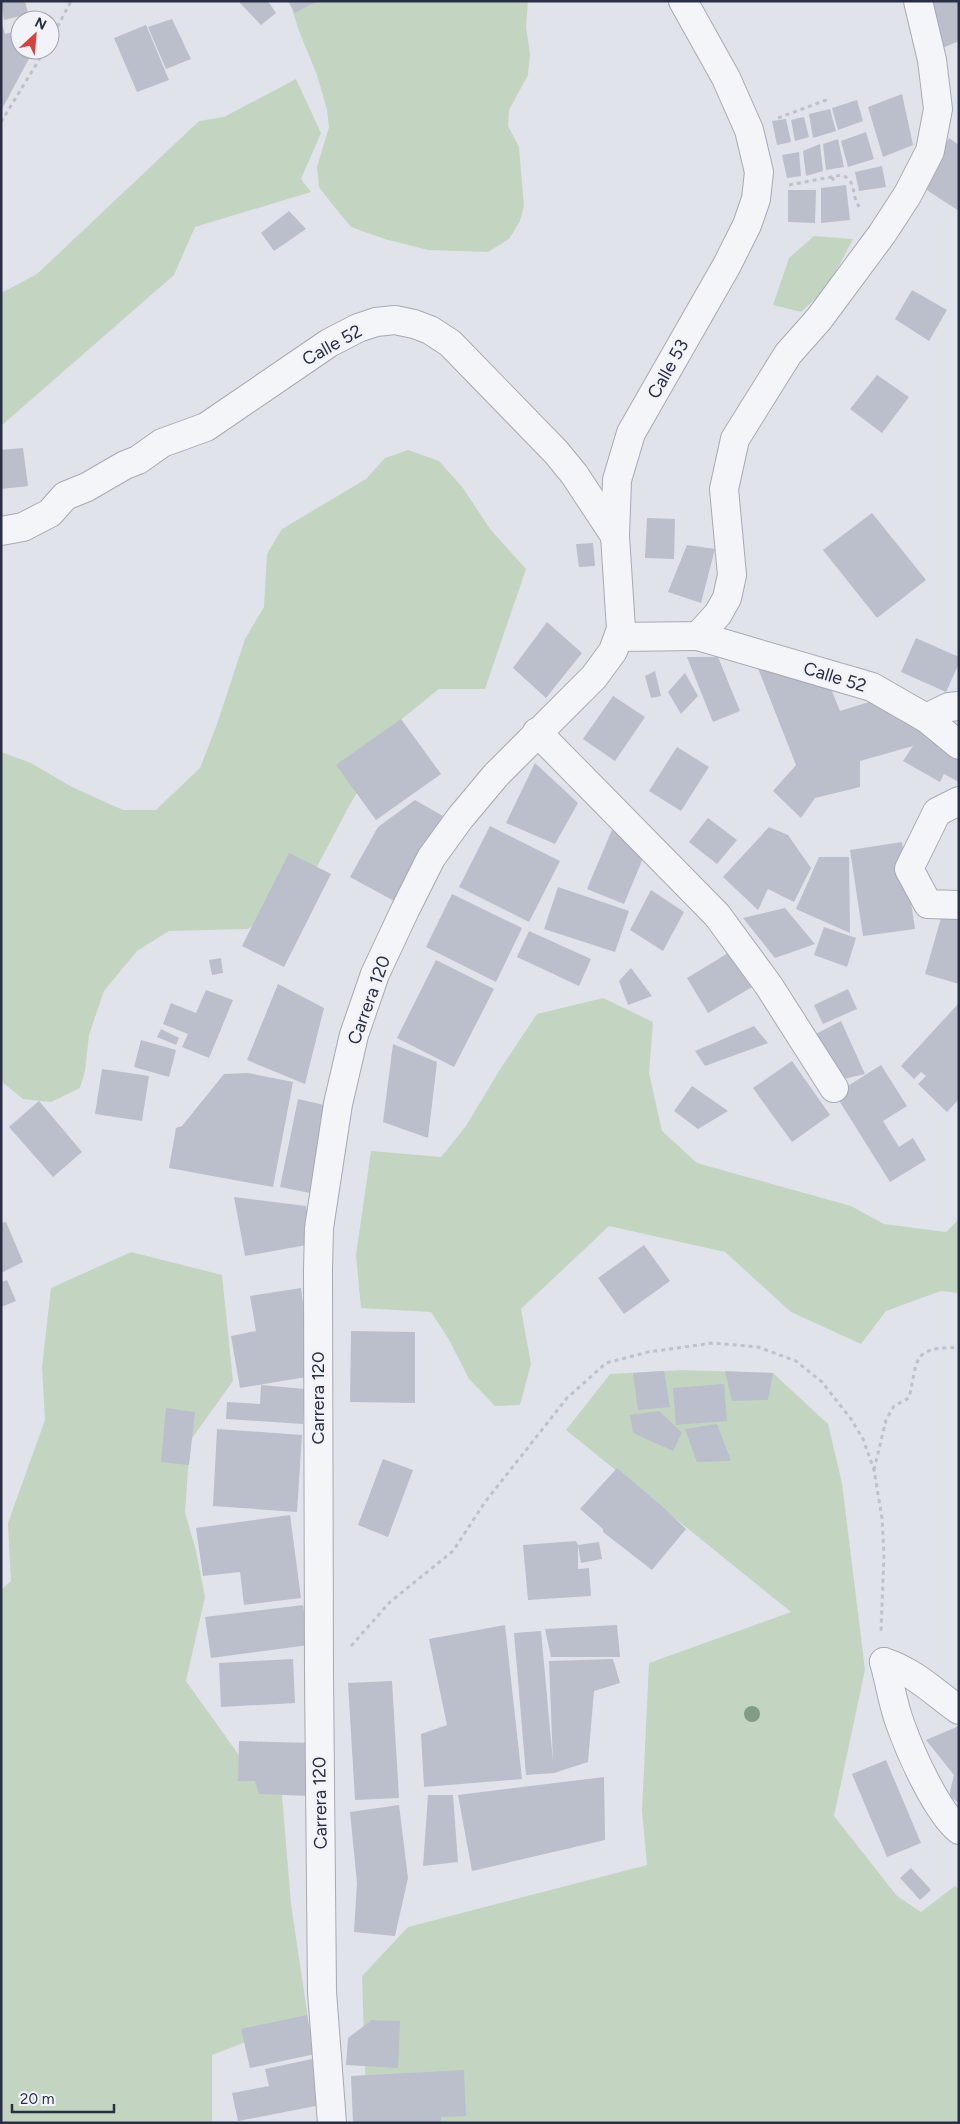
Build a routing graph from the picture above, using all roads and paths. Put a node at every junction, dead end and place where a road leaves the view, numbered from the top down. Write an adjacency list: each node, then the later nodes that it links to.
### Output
1 (71, 1): 4 (path)
2 (683, 1): 8 (street, Calle 53)
3 (918, 1): 12 (street)
4 (60, 22)
5 (39, 60): 7 (path)
6 (829, 99): 8 (path)
7 (1, 122)
8 (750, 130): 11 (street, Calle 53)
9 (832, 177): 10 (path); 11 (path); 12 (path)
10 (835, 184)
11 (756, 199): 14 (street, Calle 53)
12 (882, 234): 15 (street)
13 (1, 531): 14 (street, Calle 52)
14 (616, 536): 16 (street, Calle 53)
15 (698, 636): 16 (street, Calle 52); 18 (street, Calle 52)
16 (619, 637): 19 (street, Calle 53)
17 (959, 706): 18 (street)
18 (926, 718): 20 (street, Calle 52)
19 (537, 732): 23 (street); 27 (street, Carrera 120)
20 (959, 745)
21 (959, 801): 22 (street)
22 (959, 905)
23 (834, 1088)
24 (959, 1348): 25 (path)
25 (874, 1470): 26 (path); 27 (path)
26 (884, 1662): 28 (street); 29 (street)
27 (318, 1674): 30 (street, Carrera 120)
28 (959, 1710)
29 (959, 1830)
30 (332, 2123)

